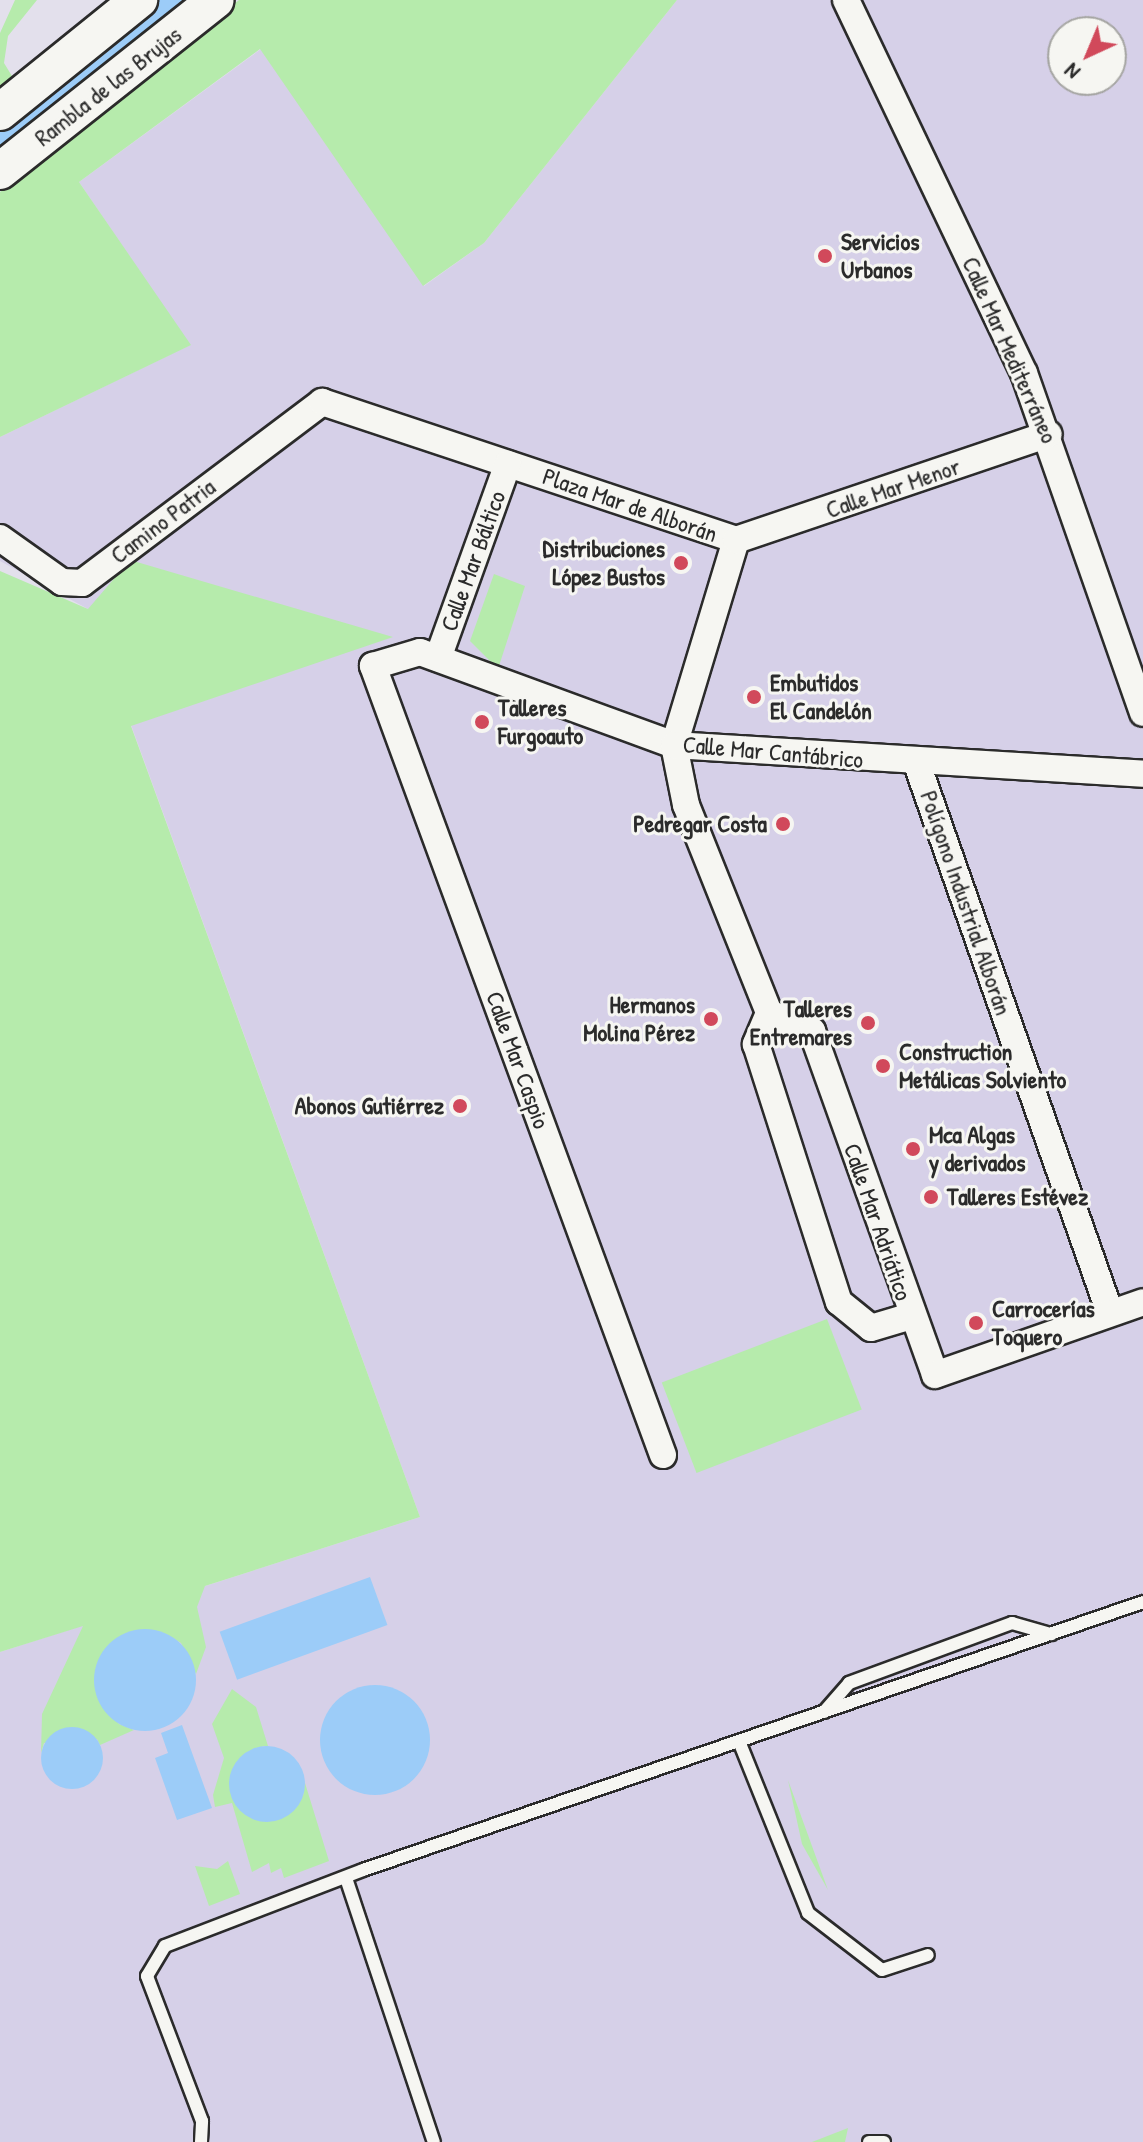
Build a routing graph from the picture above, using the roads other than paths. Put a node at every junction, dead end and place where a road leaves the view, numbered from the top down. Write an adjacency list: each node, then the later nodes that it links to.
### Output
1 (139, 0): 4 (street, Rambla de las Brujas)
2 (216, 0): 5 (street, Rambla de las Brujas)
3 (846, 0): 7 (street, Calle Mar Mediterráneo)
4 (0, 112)
5 (0, 171)
6 (322, 402): 8 (street, Plaza Mar de Alborán); 9 (street, Camino Patria)
7 (1049, 434): 10 (street, Calle Mar Menor); 13 (street, Calle Mar Mediterráneo)
8 (508, 464): 10 (street, Plaza Mar de Alborán); 11 (street, Calle Mar Báltico)
9 (0, 538)
10 (736, 540): 14 (street, Plaza Mar de Alborán)
11 (438, 658): 12 (street, Calle Mar Cantábrico); 14 (street, Calle Mar Cantábrico)
12 (373, 666): 21 (street, Calle Mar Caspio)
13 (1143, 713)
14 (674, 745): 15 (street, Calle Mar Cantábrico); 17 (street)
15 (917, 764): 16 (street, Calle Mar Cantábrico); 19 (street, Polígono Industrial Alborán)
16 (1143, 774)
17 (769, 1013): 20 (street, Calle Mar Adriático); 20 (street, Calle Mar Adriático)
18 (1143, 1302): 19 (street)
19 (1110, 1313): 20 (street)
20 (911, 1316)
21 (663, 1455)
22 (1143, 1602): 23 (lane)
23 (1051, 1634): 24 (lane); 24 (lane)
24 (823, 1712): 25 (lane)
25 (739, 1741): 26 (lane); 27 (lane)
26 (347, 1881): 28 (lane); 29 (lane)
27 (928, 1955)
28 (201, 2142)
29 (434, 2142)
30 (869, 2142): 31 (lane)
31 (884, 2142)

